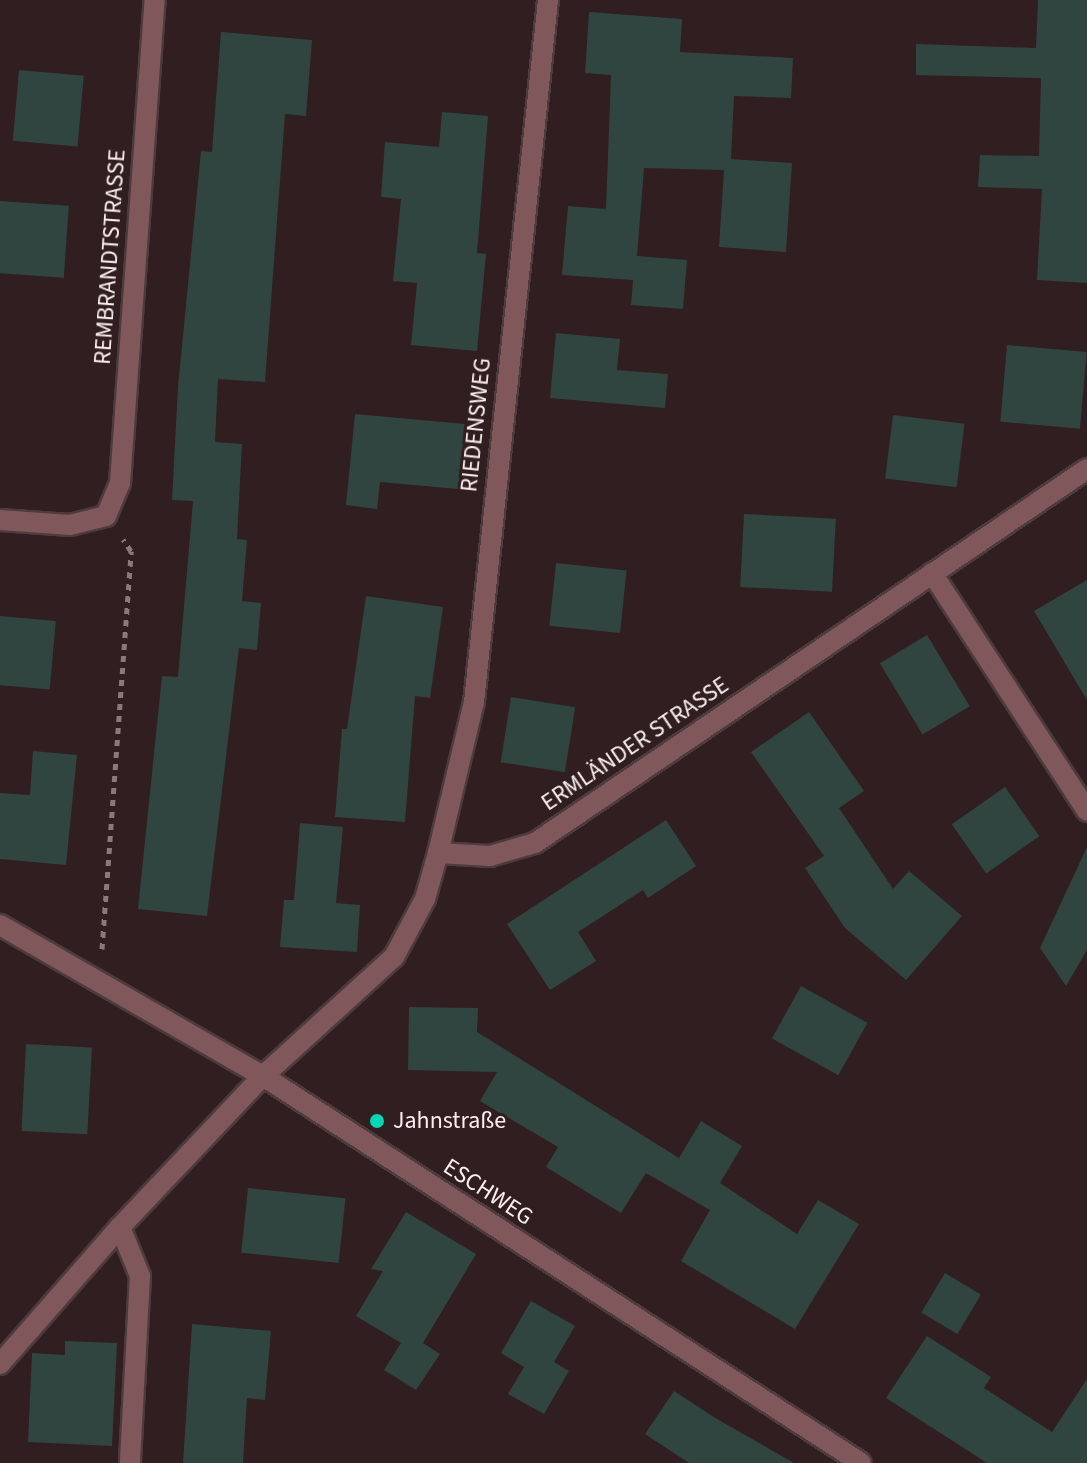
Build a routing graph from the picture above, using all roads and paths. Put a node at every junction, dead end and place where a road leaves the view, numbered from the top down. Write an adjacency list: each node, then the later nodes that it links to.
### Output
1 (150, 0): 4 (street, REMBRANDTSTRASSE)
2 (548, 0): 8 (street, RIEDENSWEG)
3 (1087, 469): 6 (street, ERMLÄNDER STRASSE)
4 (106, 516): 5 (street); 10 (path)
5 (0, 520)
6 (932, 573): 7 (street); 8 (street, ERMLÄNDER STRASSE)
7 (1087, 811)
8 (438, 853): 11 (street)
9 (0, 925): 10 (street, ESCHWEG)
10 (100, 982): 11 (street, ESCHWEG)
11 (263, 1076): 12 (street); 15 (street, ESCHWEG)
12 (120, 1227): 13 (street); 14 (street)
13 (0, 1364)
14 (130, 1463)
15 (861, 1463)

